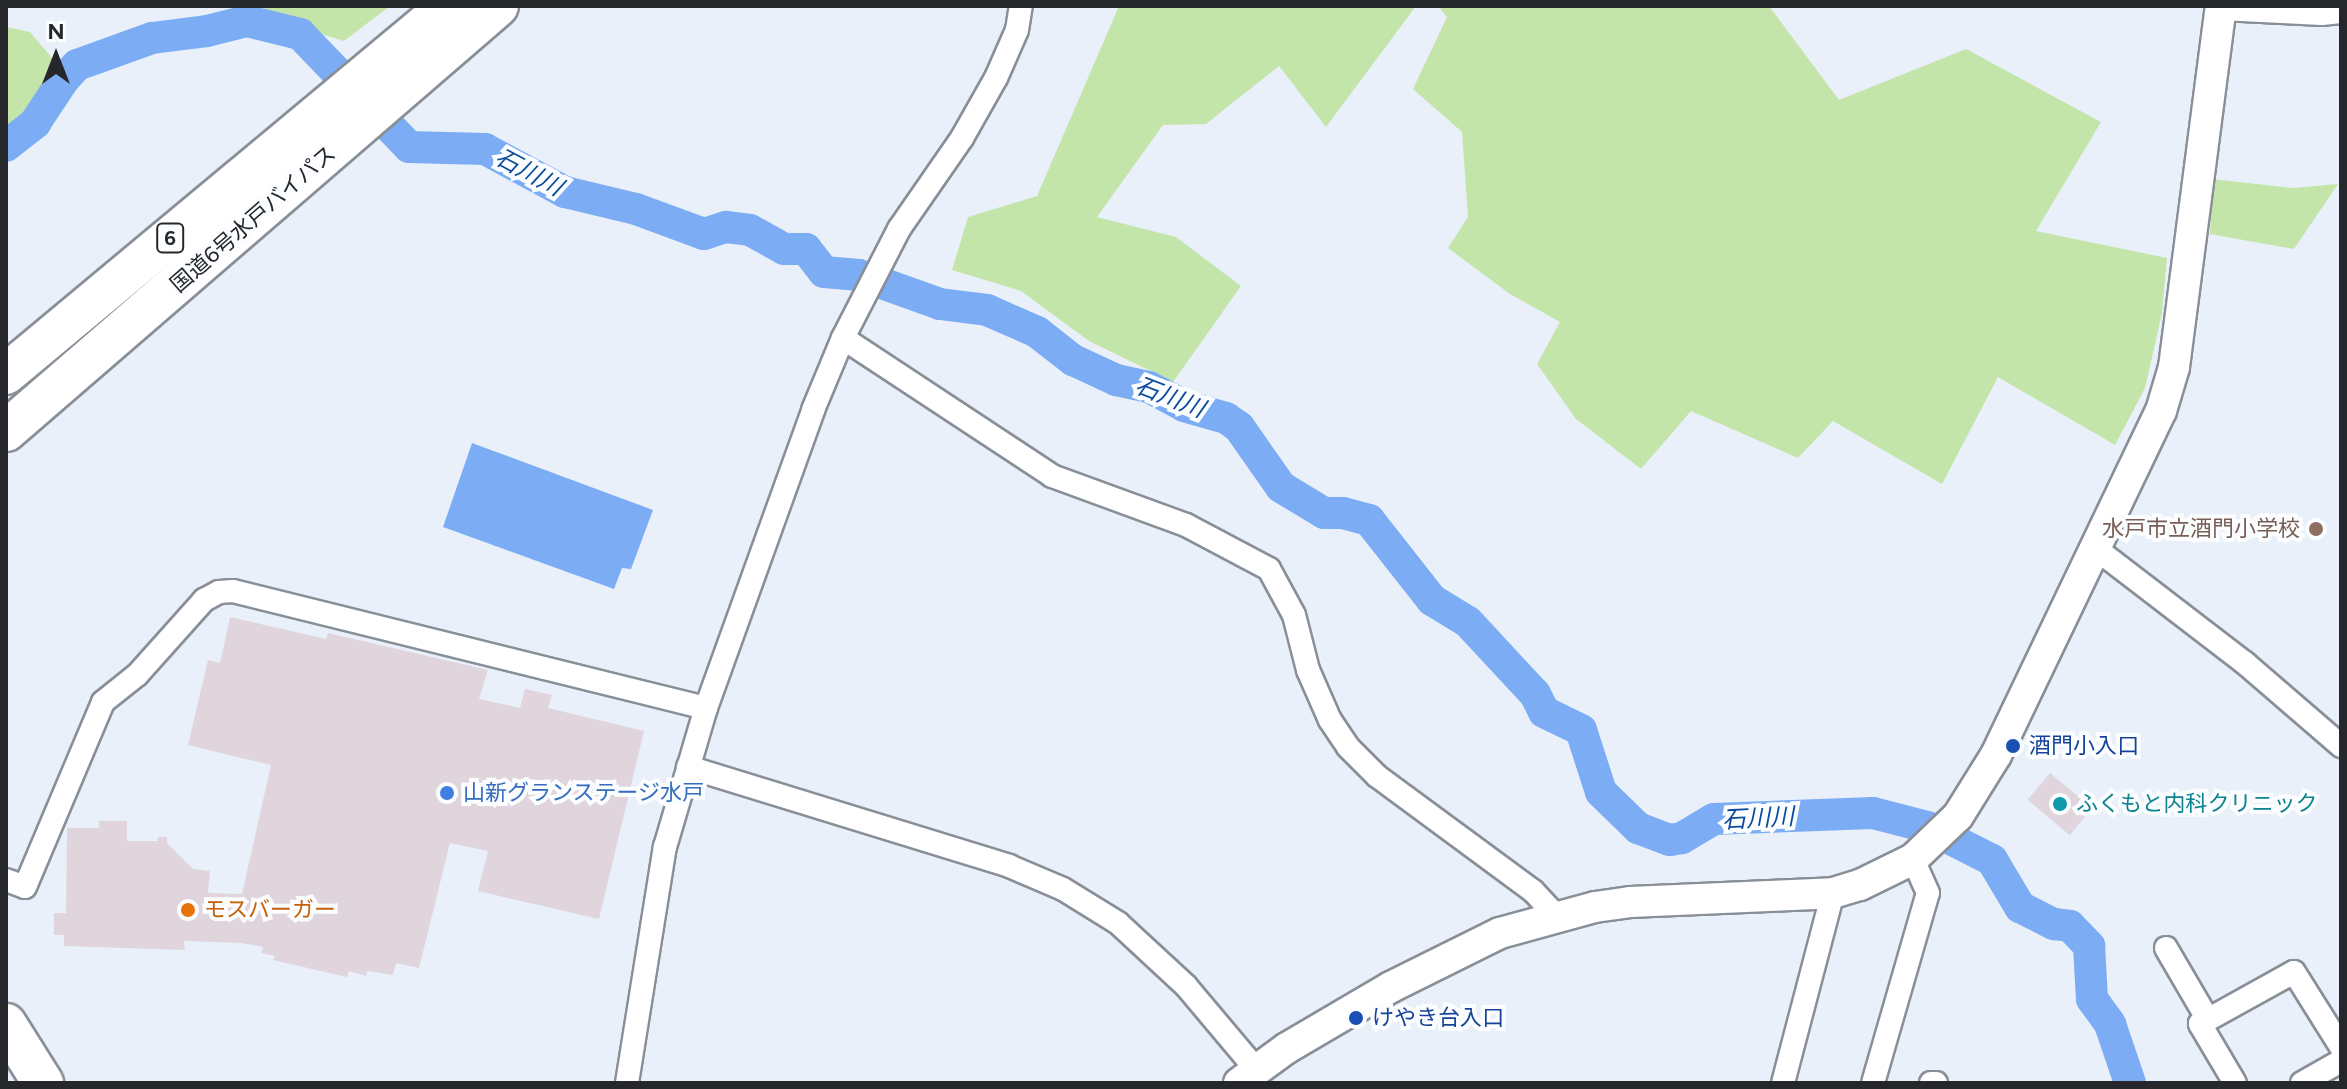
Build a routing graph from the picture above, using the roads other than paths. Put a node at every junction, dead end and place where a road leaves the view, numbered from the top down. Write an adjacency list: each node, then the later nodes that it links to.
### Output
1 (448, 6): 6 (highway, 国道6号水戸バイパス / 6)
2 (498, 6): 6 (highway, 国道6号水戸バイパス / 6)
3 (1021, 6): 8 (street)
4 (2221, 7): 5 (street); 11 (street)
5 (2341, 12)
6 (380, 85): 7 (highway, 国道6号水戸バイパス / 6)
7 (345, 116): 9 (highway, 国道6号水戸バイパス / 6); 10 (highway, 国道6号水戸バイパス / 6)
8 (843, 338): 12 (street); 18 (street)
9 (6, 374)
10 (6, 431)
11 (2095, 548): 13 (street); 15 (street)
12 (706, 708): 14 (street); 16 (street)
13 (2341, 746)
14 (688, 767): 24 (street); 26 (street)
15 (1918, 856): 17 (street); 28 (street)
16 (6, 880)
17 (1833, 893): 18 (street); 27 (street)
18 (1556, 916): 24 (street)
19 (2166, 948): 20 (street)
20 (2208, 1020): 22 (street); 29 (street)
21 (6, 1024): 25 (highway)
22 (2341, 1047)
23 (2341, 1061): 30 (street)
24 (1247, 1076)
25 (43, 1083)
26 (627, 1083)
27 (1783, 1083)
28 (1873, 1083)
29 (2235, 1083)
30 (2302, 1083)

